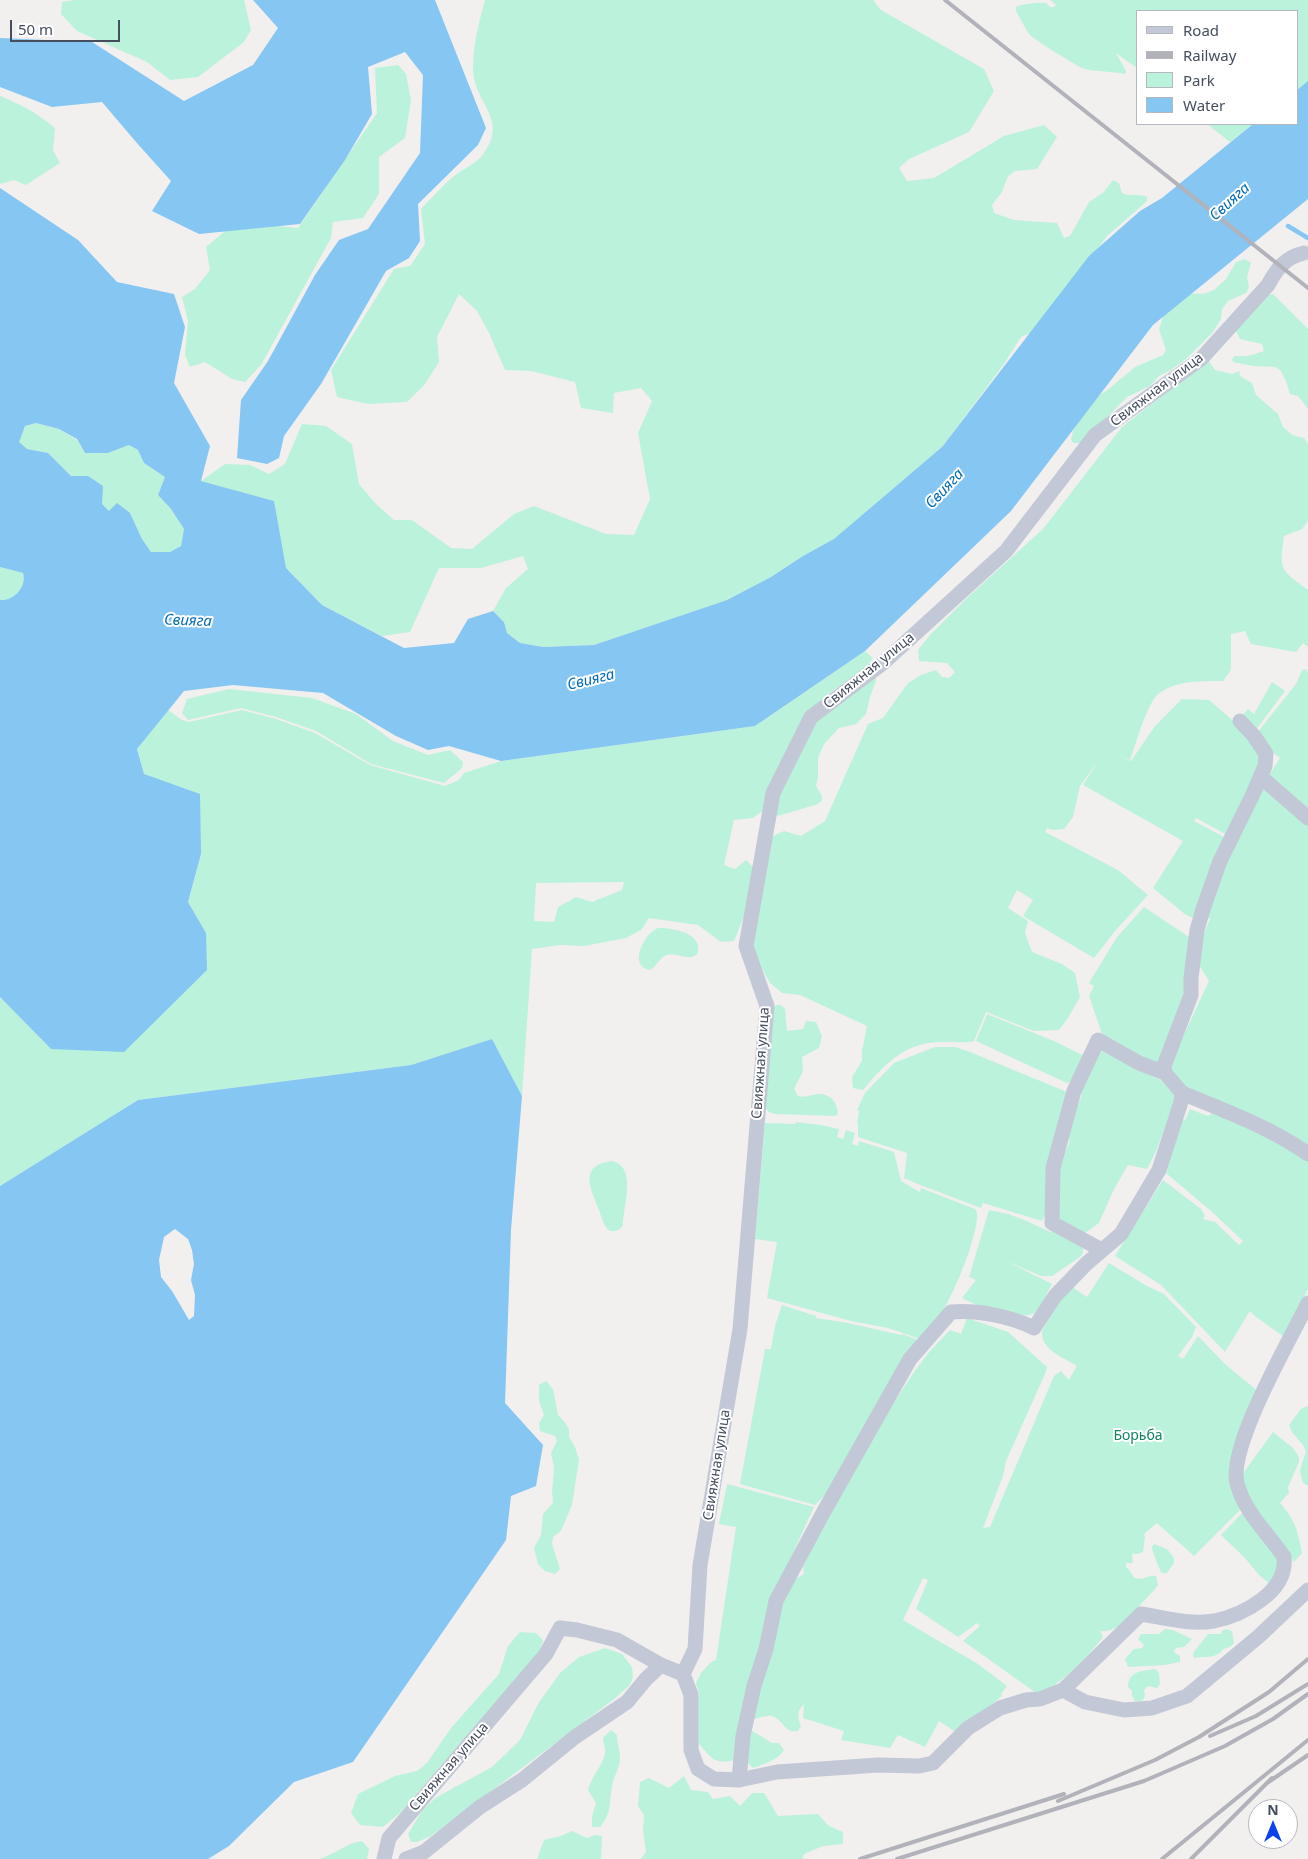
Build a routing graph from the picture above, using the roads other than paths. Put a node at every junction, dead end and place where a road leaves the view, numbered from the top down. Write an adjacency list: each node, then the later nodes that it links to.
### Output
1 (1304, 253): 12 (street, Свияжная улица)
2 (1240, 721): 3 (street)
3 (1261, 777): 4 (street); 5 (street)
4 (1308, 818)
5 (1165, 1073): 6 (street); 8 (street)
6 (1182, 1093): 7 (street); 8 (street)
7 (1308, 1154)
8 (1102, 1250): 14 (street)
9 (1308, 1304): 13 (street)
10 (1308, 1590): 13 (street)
11 (661, 1665): 12 (street, Свияжная улица); 15 (street, Свияжная улица); 16 (street)
12 (683, 1674): 14 (street)
13 (1063, 1690): 14 (street)
14 (739, 1780)
15 (384, 1859)
16 (406, 1859)

